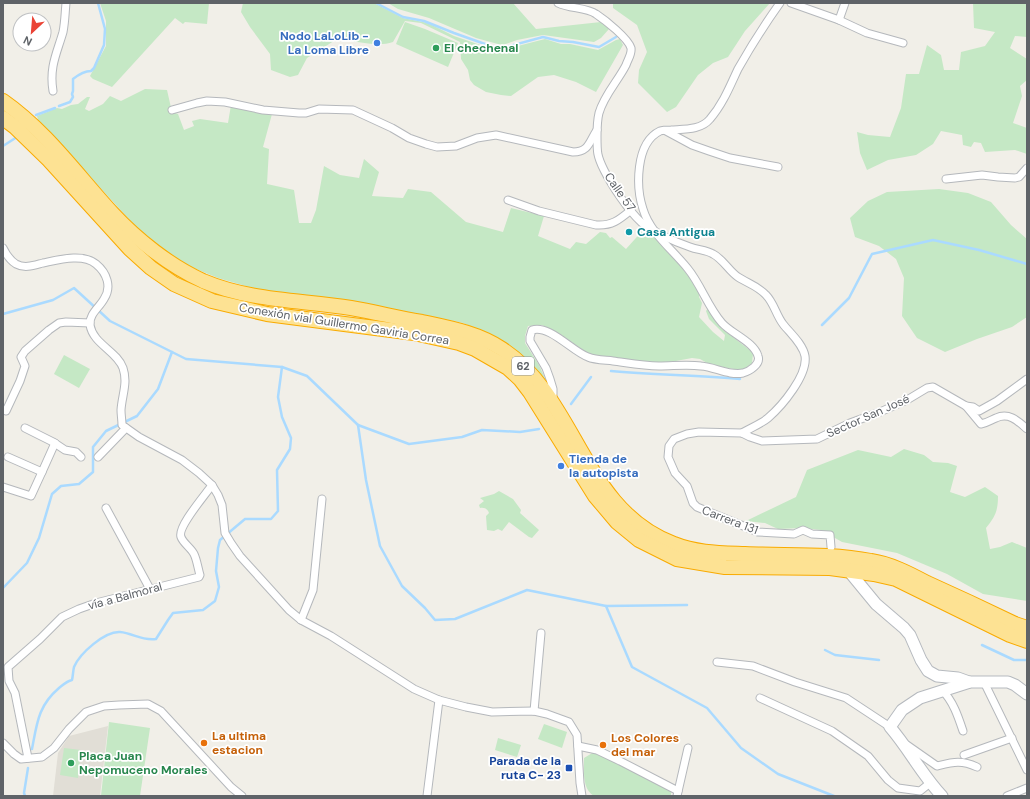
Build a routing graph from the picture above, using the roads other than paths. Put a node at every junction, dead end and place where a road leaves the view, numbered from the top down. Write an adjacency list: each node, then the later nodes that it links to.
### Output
1 (66, 3): 8 (street)
2 (558, 3): 12 (street)
3 (780, 3): 13 (street)
4 (791, 3): 6 (street)
5 (845, 3): 6 (street)
6 (839, 20): 7 (street)
7 (903, 42)
8 (53, 90)
9 (3, 101): 23 (highway, Conexión vial Guillermo Gaviria Correa / 62)
10 (172, 110): 12 (street)
11 (3, 118): 40 (highway, Conexión vial Guillermo Gaviria Correa / 62)
12 (597, 130): 18 (street, Calle 57)
13 (664, 130): 14 (street); 19 (street)
14 (778, 167)
15 (1027, 168): 16 (street)
16 (946, 179)
17 (508, 200): 18 (street)
18 (631, 210): 19 (street, Calle 57)
19 (653, 229): 23 (street); 29 (street, Calle 57)
20 (3, 248): 21 (street)
21 (90, 323): 25 (street); 27 (street)
22 (1027, 379): 24 (street, Sector San José)
23 (553, 405): 43 (highway, Conexión vial Guillermo Gaviria Correa / 62)
24 (966, 406): 28 (street); 29 (street, Sector San José)
25 (3, 410)
26 (25, 428): 30 (street)
27 (126, 428): 33 (street); 35 (street)
28 (1027, 429)
29 (742, 433): 39 (street, Carrera 131)
30 (55, 443): 32 (street); 34 (street)
31 (8, 457): 34 (street)
32 (81, 457)
33 (98, 457)
34 (42, 472): 36 (street)
35 (212, 485): 41 (street, vía a Balmoral); 42 (street)
36 (3, 487)
37 (322, 499): 42 (street)
38 (106, 508): 41 (street)
39 (831, 547)
40 (848, 570): 45 (highway, Conexión vial Guillermo Gaviria Correa / 62); 47 (street)
41 (150, 589): 62 (street, vía a Balmoral)
42 (301, 620): 52 (street)
43 (1027, 628)
44 (541, 633): 53 (street)
45 (1027, 641)
46 (717, 662): 54 (street)
47 (970, 682): 48 (street); 49 (street)
48 (984, 682): 50 (street); 56 (street)
49 (942, 690): 54 (street); 55 (street)
50 (1027, 694)
51 (760, 698): 65 (street)
52 (438, 700): 53 (street); 69 (street)
53 (534, 711): 59 (street)
54 (890, 726): 58 (street)
55 (963, 731)
56 (1012, 738): 61 (street); 64 (street)
57 (3, 743): 62 (street)
58 (904, 743): 63 (street); 65 (street)
59 (578, 746): 67 (street); 70 (street)
60 (688, 748): 67 (street)
61 (964, 755)
62 (28, 758): 68 (street)
63 (977, 767)
64 (1027, 770)
65 (930, 783): 71 (street)
66 (1027, 788): 72 (street)
67 (678, 794)
68 (242, 796)
69 (427, 796)
70 (582, 796)
71 (942, 796)
72 (1007, 796)

